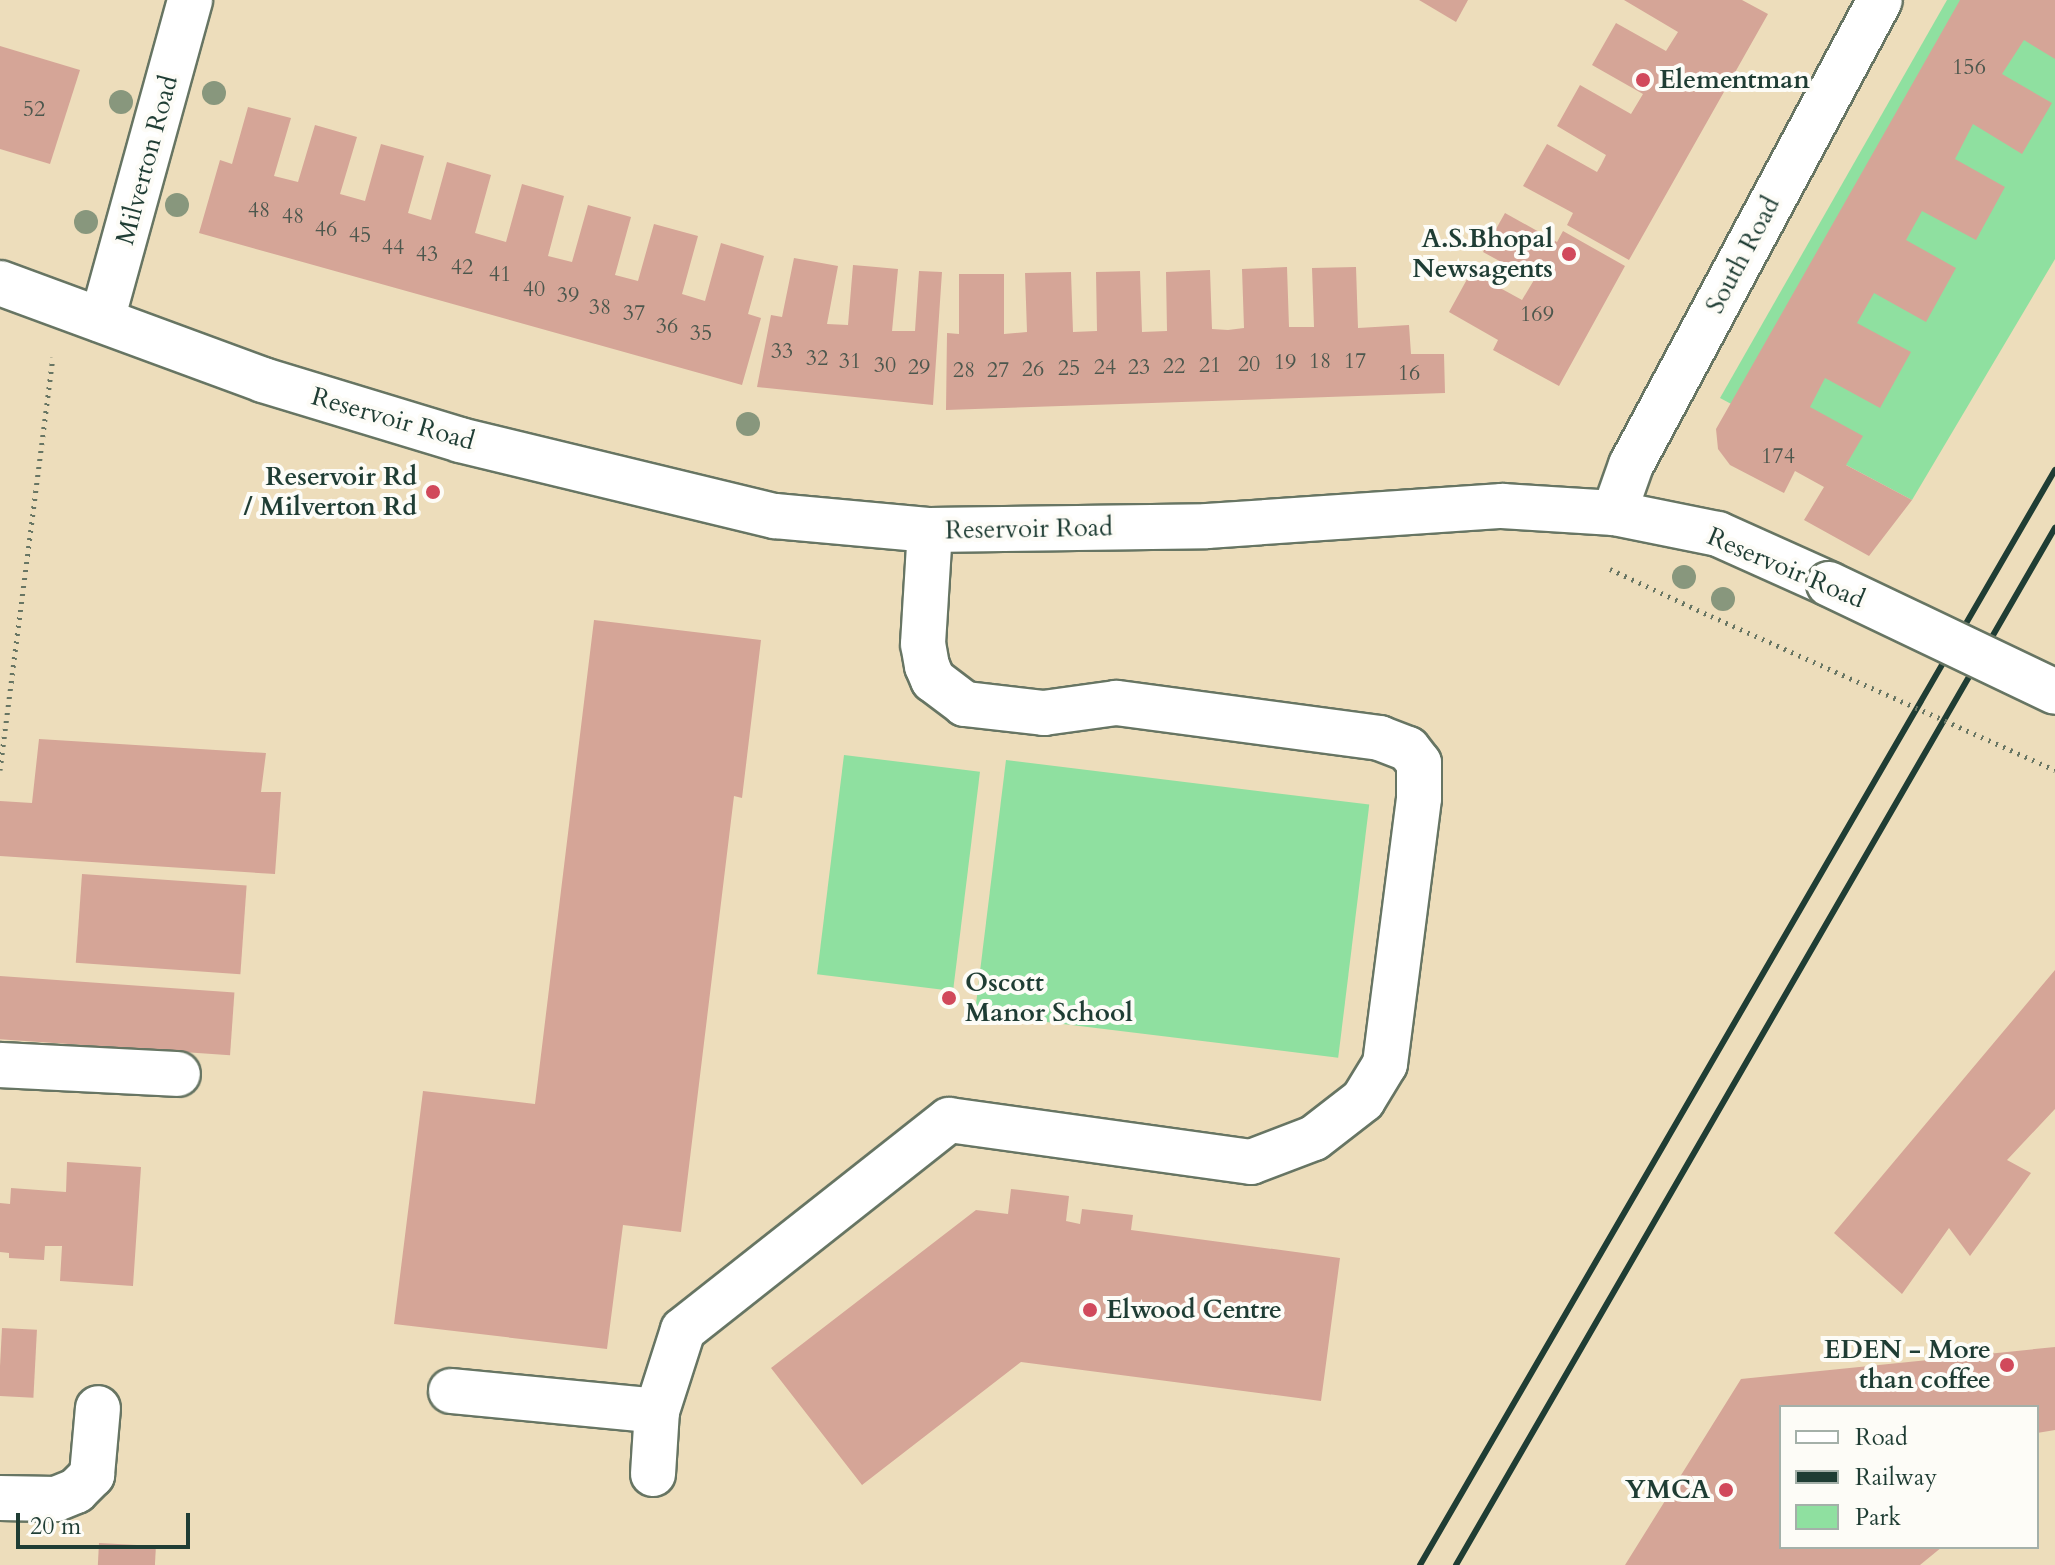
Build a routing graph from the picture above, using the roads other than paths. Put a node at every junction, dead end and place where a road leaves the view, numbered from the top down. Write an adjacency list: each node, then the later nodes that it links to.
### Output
1 (190, 0): 4 (main road, Milverton Road)
2 (1878, 1): 5 (main road, South Road)
3 (0, 283): 4 (main road, Reservoir Road)
4 (102, 320): 6 (main road, Reservoir Road)
5 (1614, 513): 6 (main road, Reservoir Road); 7 (main road, Reservoir Road, bridge)
6 (930, 530): 12 (main road)
7 (2055, 692)
8 (0, 1065): 9 (main road)
9 (178, 1074)
10 (451, 1391): 12 (main road)
11 (98, 1408): 14 (main road)
12 (657, 1411): 13 (main road)
13 (653, 1474)
14 (0, 1498)

